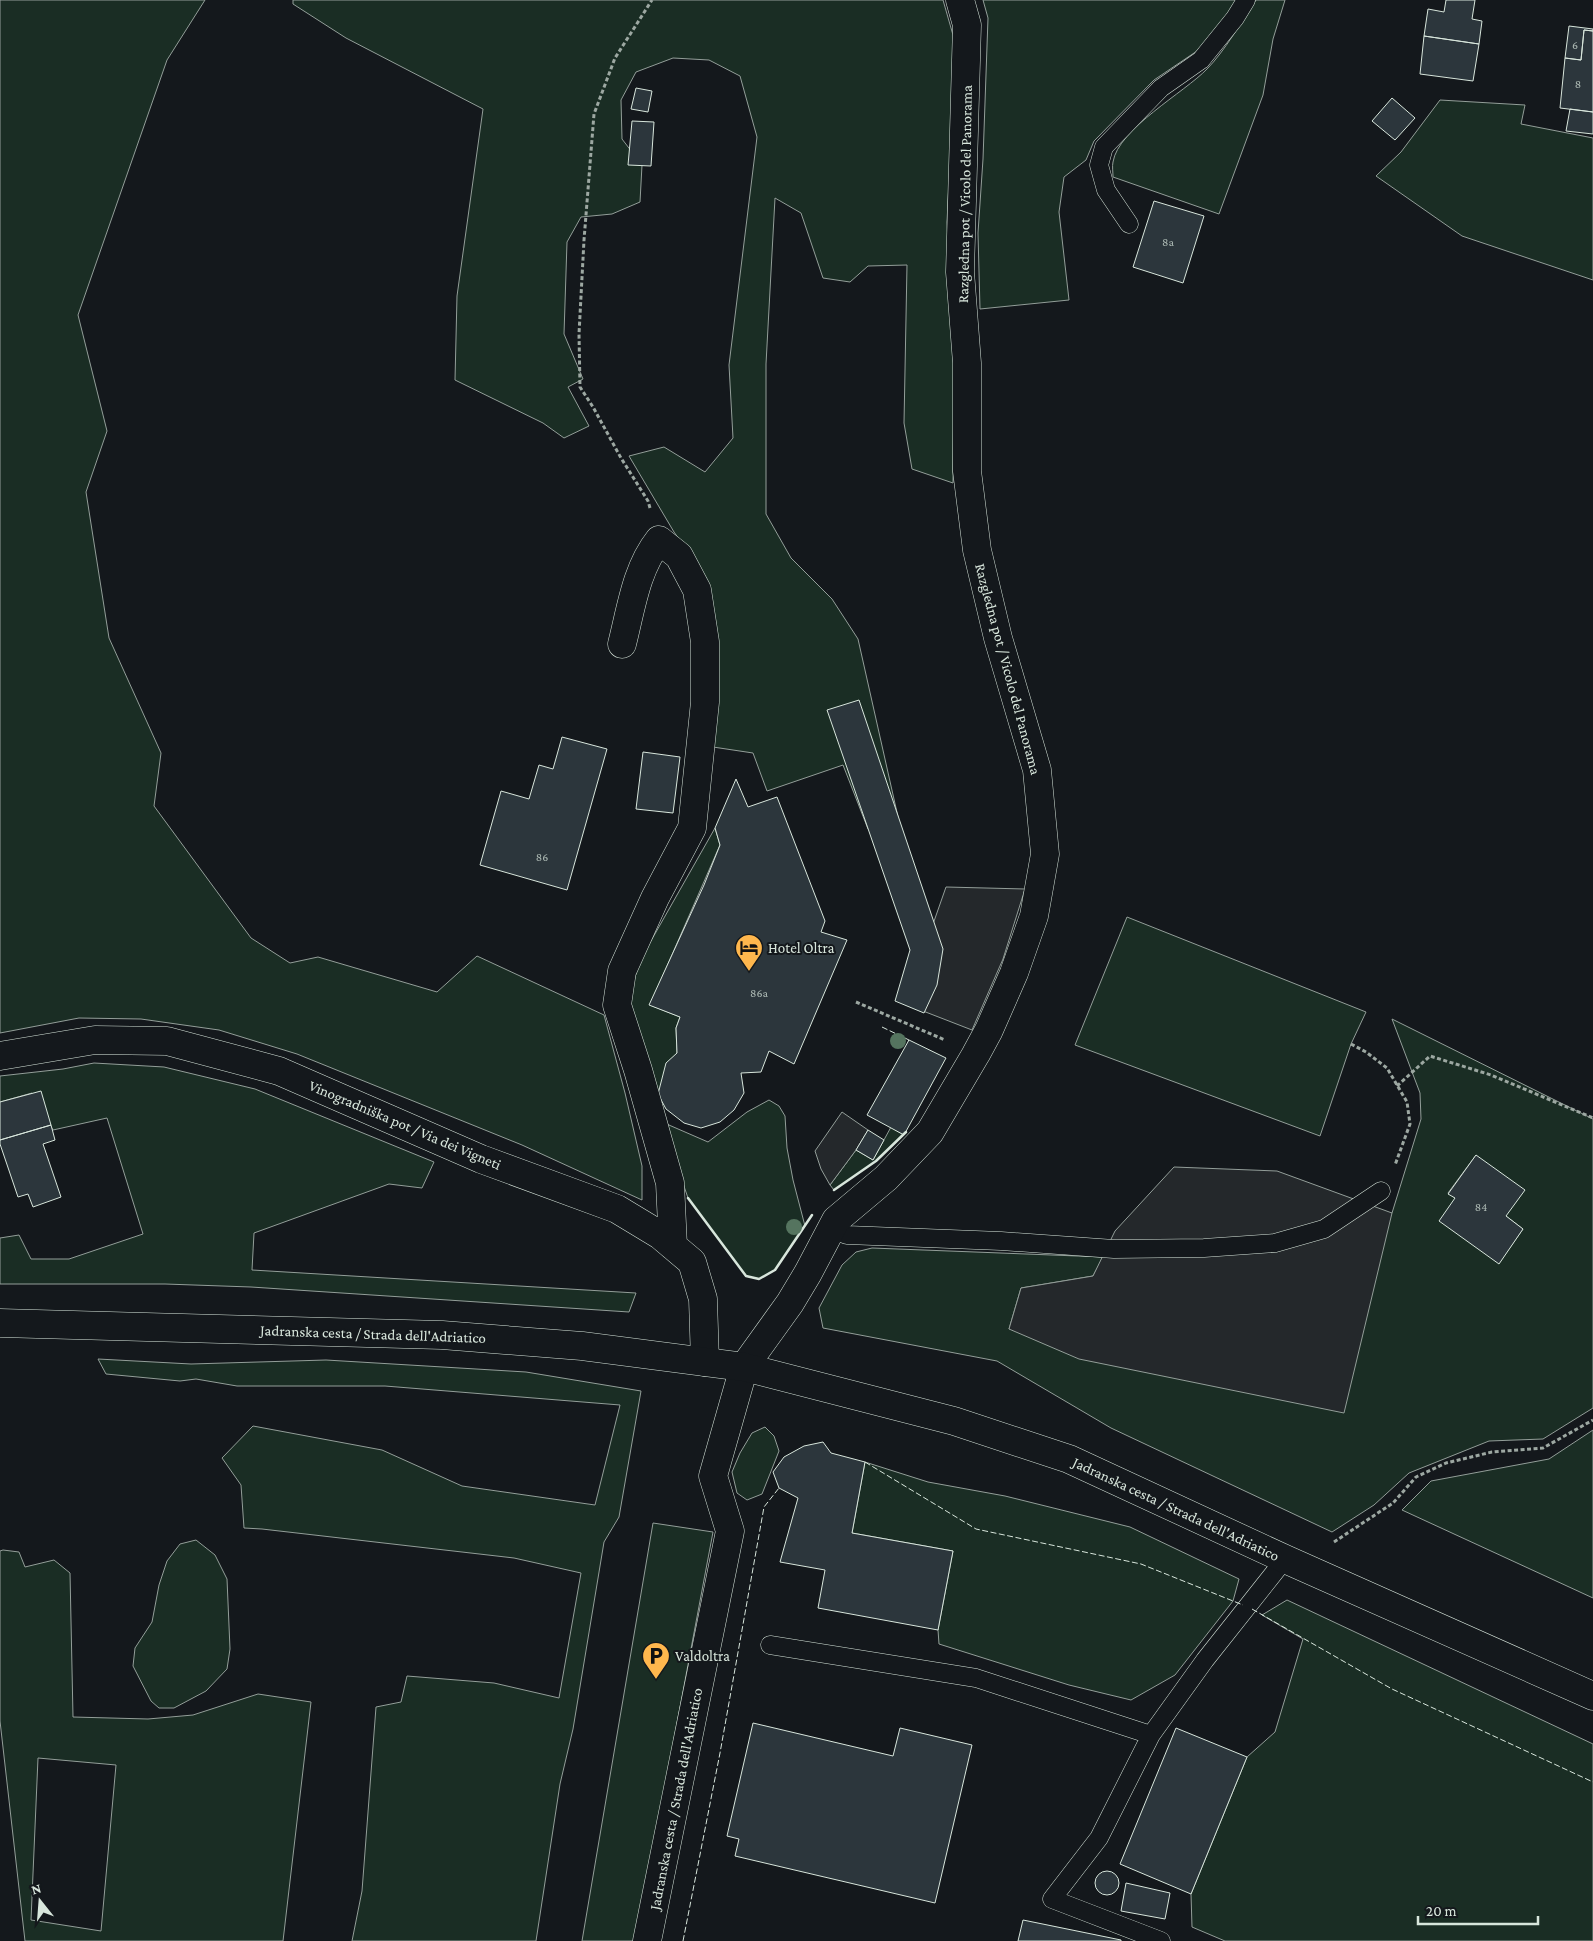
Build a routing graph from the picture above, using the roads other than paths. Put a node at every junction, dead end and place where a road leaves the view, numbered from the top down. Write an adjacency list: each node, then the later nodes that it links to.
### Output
1 (960, 0): 7 (street, Razgledna pot / Vicolo del Panorama)
2 (1246, 0): 3 (lane)
3 (1129, 224)
4 (622, 644): 8 (street)
5 (0, 1056): 8 (street, Vinogradniška pot / Via dei Vigneti)
6 (1381, 1191): 7 (lane)
7 (830, 1229): 11 (street, Razgledna pot / Vicolo del Panorama)
8 (673, 1246): 10 (street, Vinogradniška pot / Via dei Vigneti)
9 (0, 1323): 10 (street, Jadranska cesta / Strada dell'Adriatico)
10 (705, 1362): 11 (street, Jadranska cesta / Strada dell'Adriatico)
11 (744, 1367): 12 (street, Jadranska cesta / Strada dell'Adriatico); 16 (street, Jadranska cesta / Strada dell'Adriatico)
12 (1297, 1564): 14 (street, Jadranska cesta / Strada dell'Adriatico); 15 (lane)
13 (770, 1645): 15 (lane)
14 (1593, 1696)
15 (1151, 1735): 17 (lane)
16 (647, 1941)
17 (1161, 1941)

